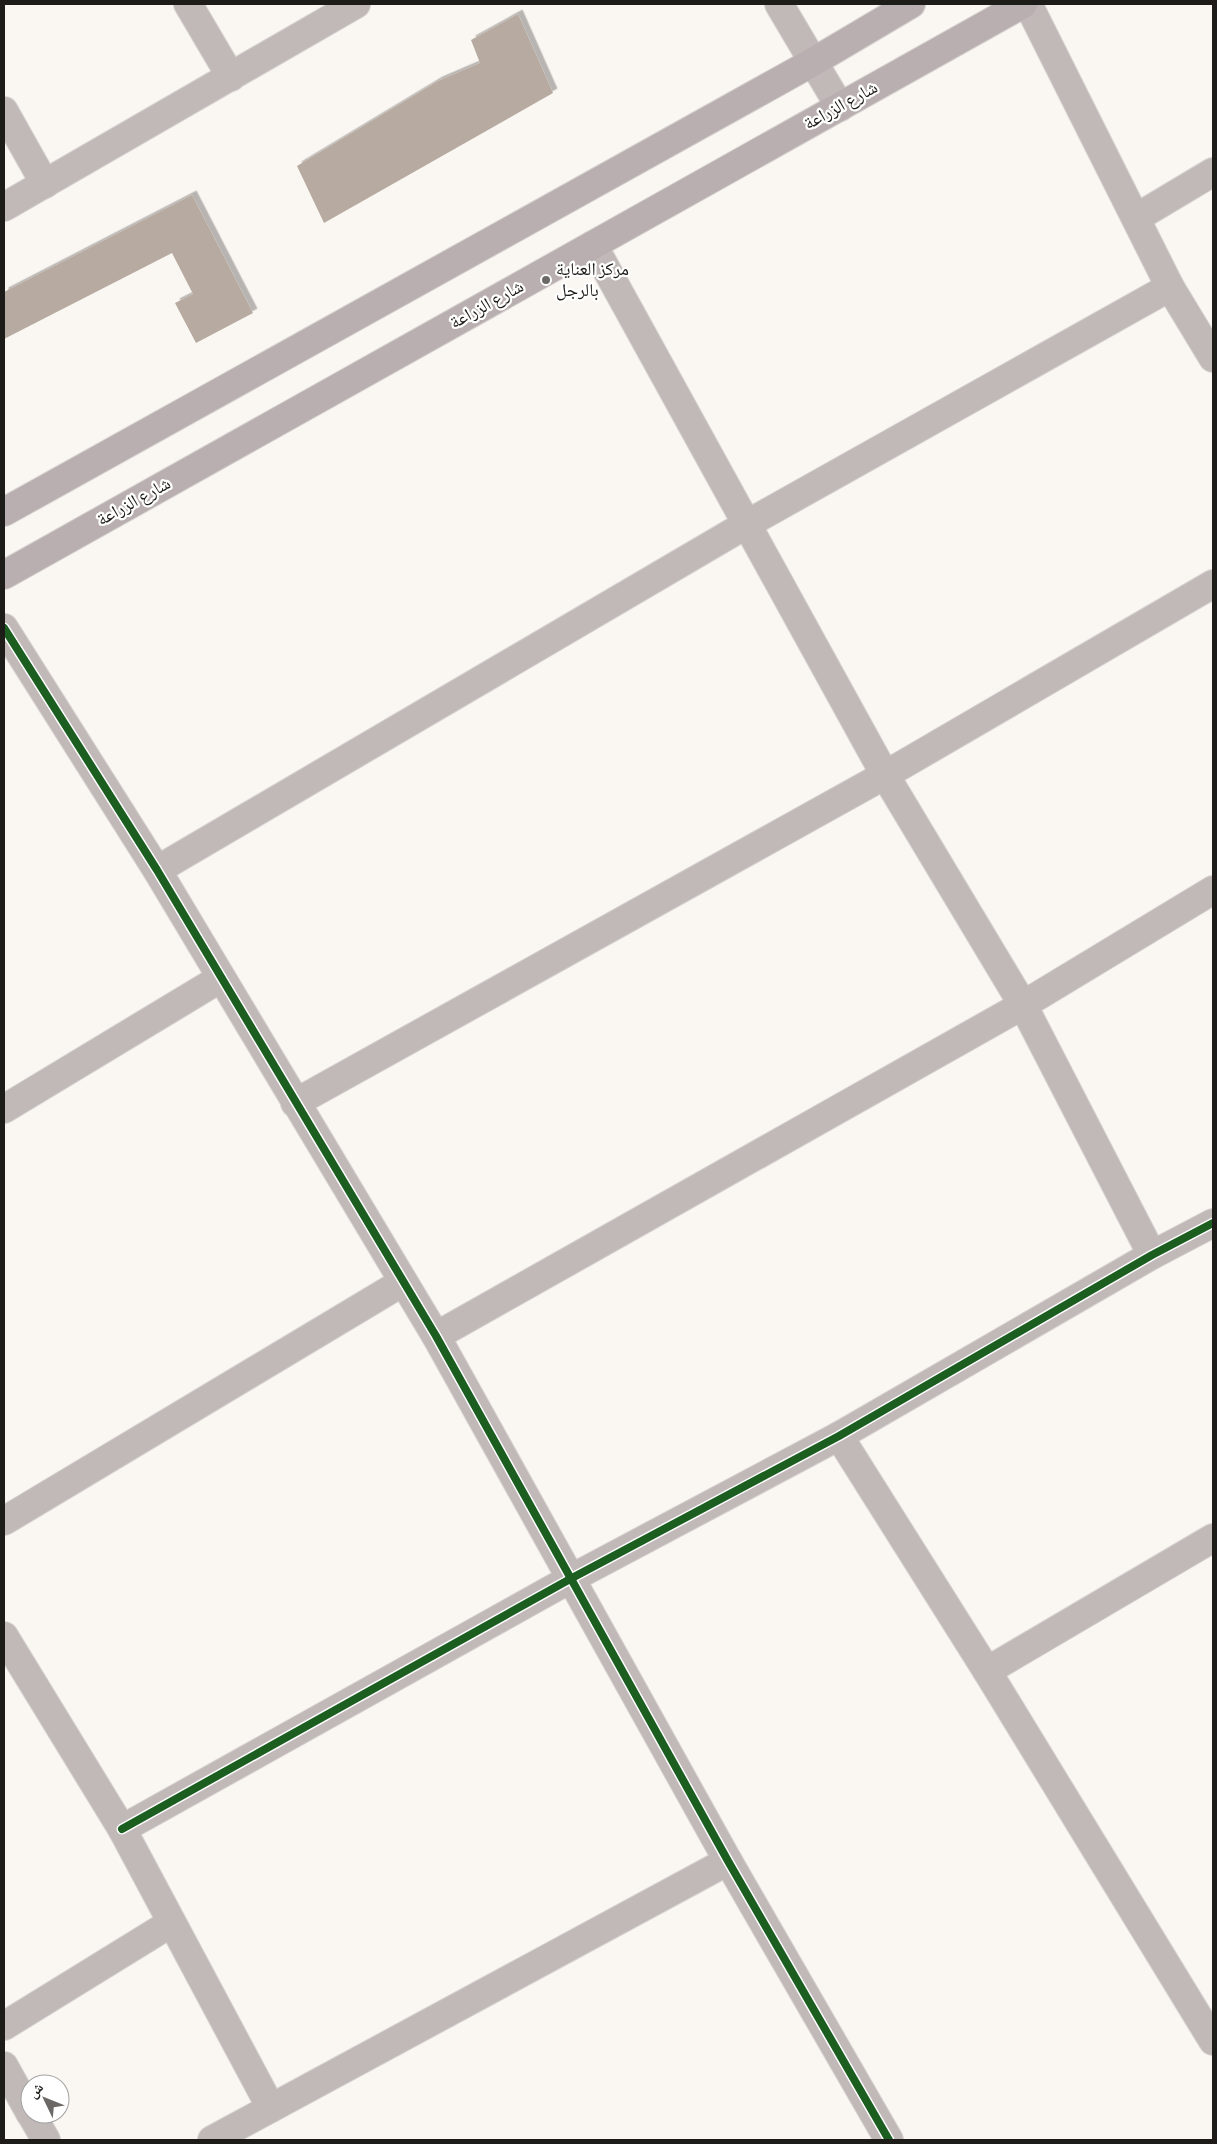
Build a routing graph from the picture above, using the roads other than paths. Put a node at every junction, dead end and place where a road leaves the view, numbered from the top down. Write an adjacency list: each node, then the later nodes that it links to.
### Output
1 (188, 4): 8 (street)
2 (356, 4): 8 (street)
3 (779, 4): 7 (street)
4 (911, 4): 7 (main road)
5 (1023, 4): 9 (main road, شارع الزراعة)
6 (1028, 4): 14 (street)
7 (813, 62): 9 (street); 18 (main road)
8 (231, 77): 12 (street)
9 (840, 107): 15 (main road, شارع الزراعة)
10 (4, 111): 12 (street)
11 (1213, 172): 14 (street)
12 (45, 184): 13 (street)
13 (4, 207)
14 (1136, 218): 16 (street)
15 (594, 245): 19 (street); 20 (main road, شارع الزراعة)
16 (1170, 287): 17 (street); 19 (street)
17 (1213, 358)
18 (4, 512)
19 (747, 524): 23 (street); 24 (street)
20 (4, 574)
21 (1213, 584): 23 (street)
22 (4, 628): 24 (street)
23 (885, 775): 27 (street); 28 (street)
24 (157, 870): 26 (street)
25 (1213, 890): 27 (street)
26 (221, 978): 28 (street); 29 (street)
27 (1022, 1005): 31 (street); 33 (street)
28 (295, 1103): 32 (street)
29 (4, 1109)
30 (1213, 1223): 31 (street)
31 (1152, 1255): 34 (street)
32 (403, 1282): 33 (street); 35 (street)
33 (436, 1336): 37 (street)
34 (839, 1436): 37 (street); 39 (street)
35 (4, 1521)
36 (1213, 1538): 39 (street)
37 (572, 1578): 40 (street); 41 (street)
38 (4, 1636): 40 (street)
39 (987, 1671): 44 (street)
40 (122, 1829): 42 (street)
41 (728, 1861): 47 (street); 51 (street)
42 (172, 1922): 43 (street); 47 (street)
43 (4, 2026)
44 (1213, 2041)
45 (4, 2066): 46 (street)
46 (20, 2095)
47 (271, 2108): 50 (street)
48 (37, 2124): 49 (street)
49 (46, 2140)
50 (212, 2140)
51 (889, 2140)

